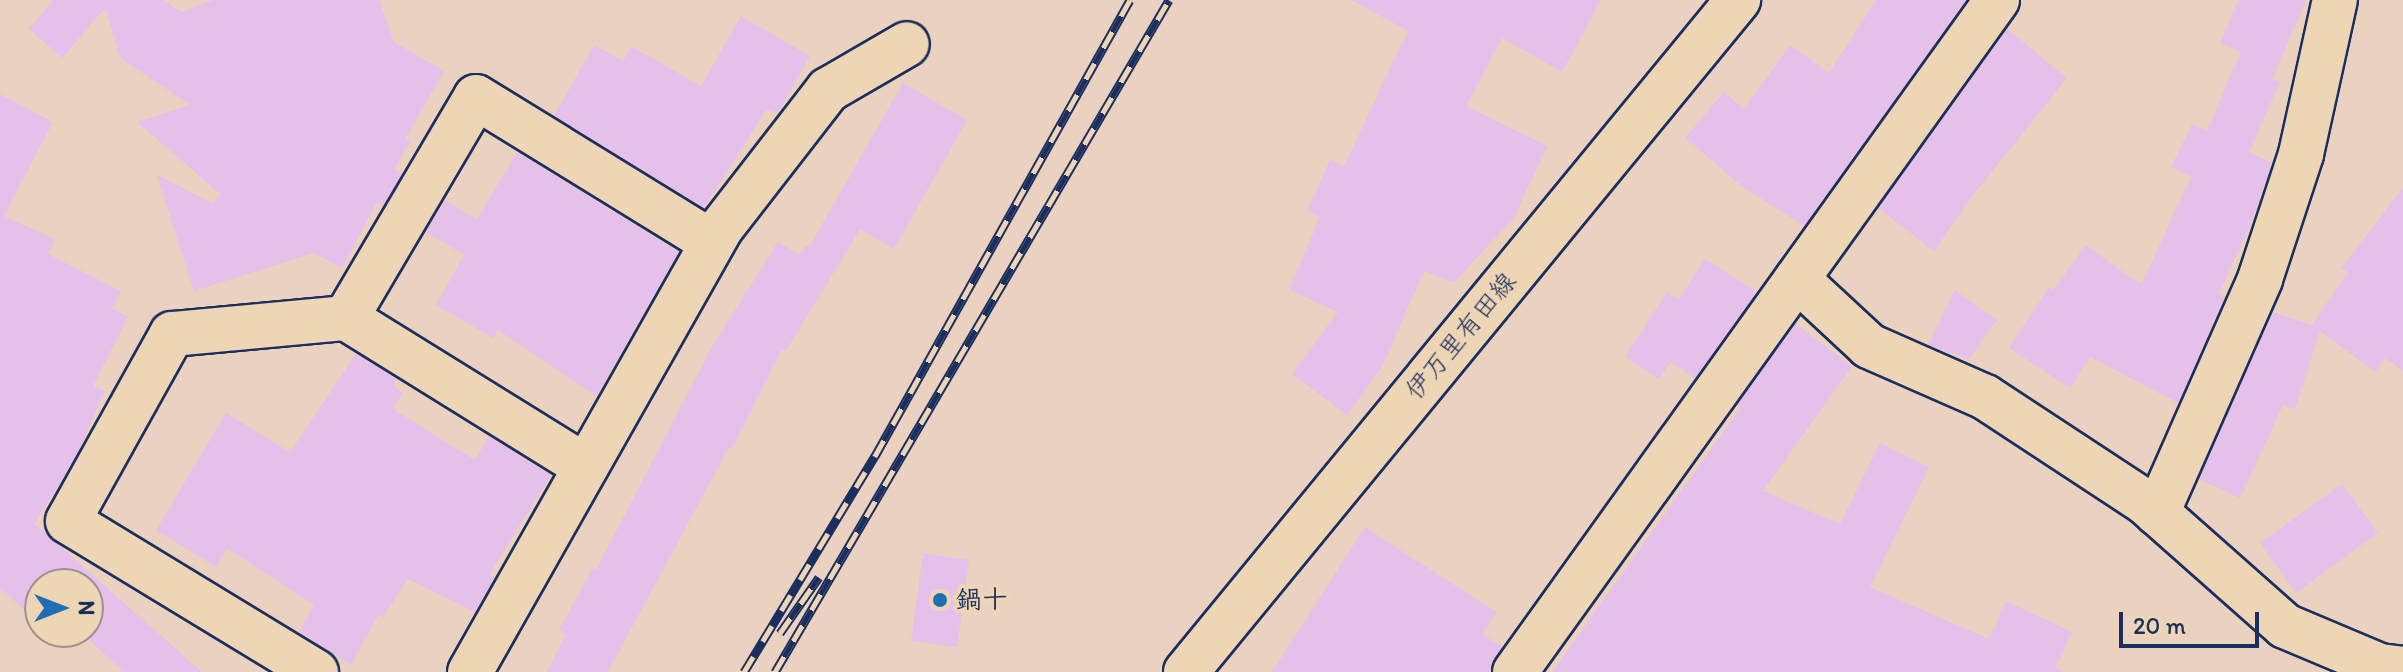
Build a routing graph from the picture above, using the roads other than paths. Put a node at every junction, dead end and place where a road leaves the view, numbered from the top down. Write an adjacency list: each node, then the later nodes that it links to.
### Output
1 (1738, 0): 13 (street, 伊万里有田線)
2 (1997, 0): 6 (street)
3 (2335, 0): 9 (street)
4 (907, 44): 5 (street)
5 (712, 242): 7 (street); 8 (street)
6 (1797, 279): 9 (street); 14 (street)
7 (346, 318): 8 (street); 11 (street)
8 (586, 467): 12 (street)
9 (2157, 513): 10 (street)
10 (2403, 669)
11 (316, 672)
12 (470, 672)
13 (1186, 672)
14 (1515, 672)

